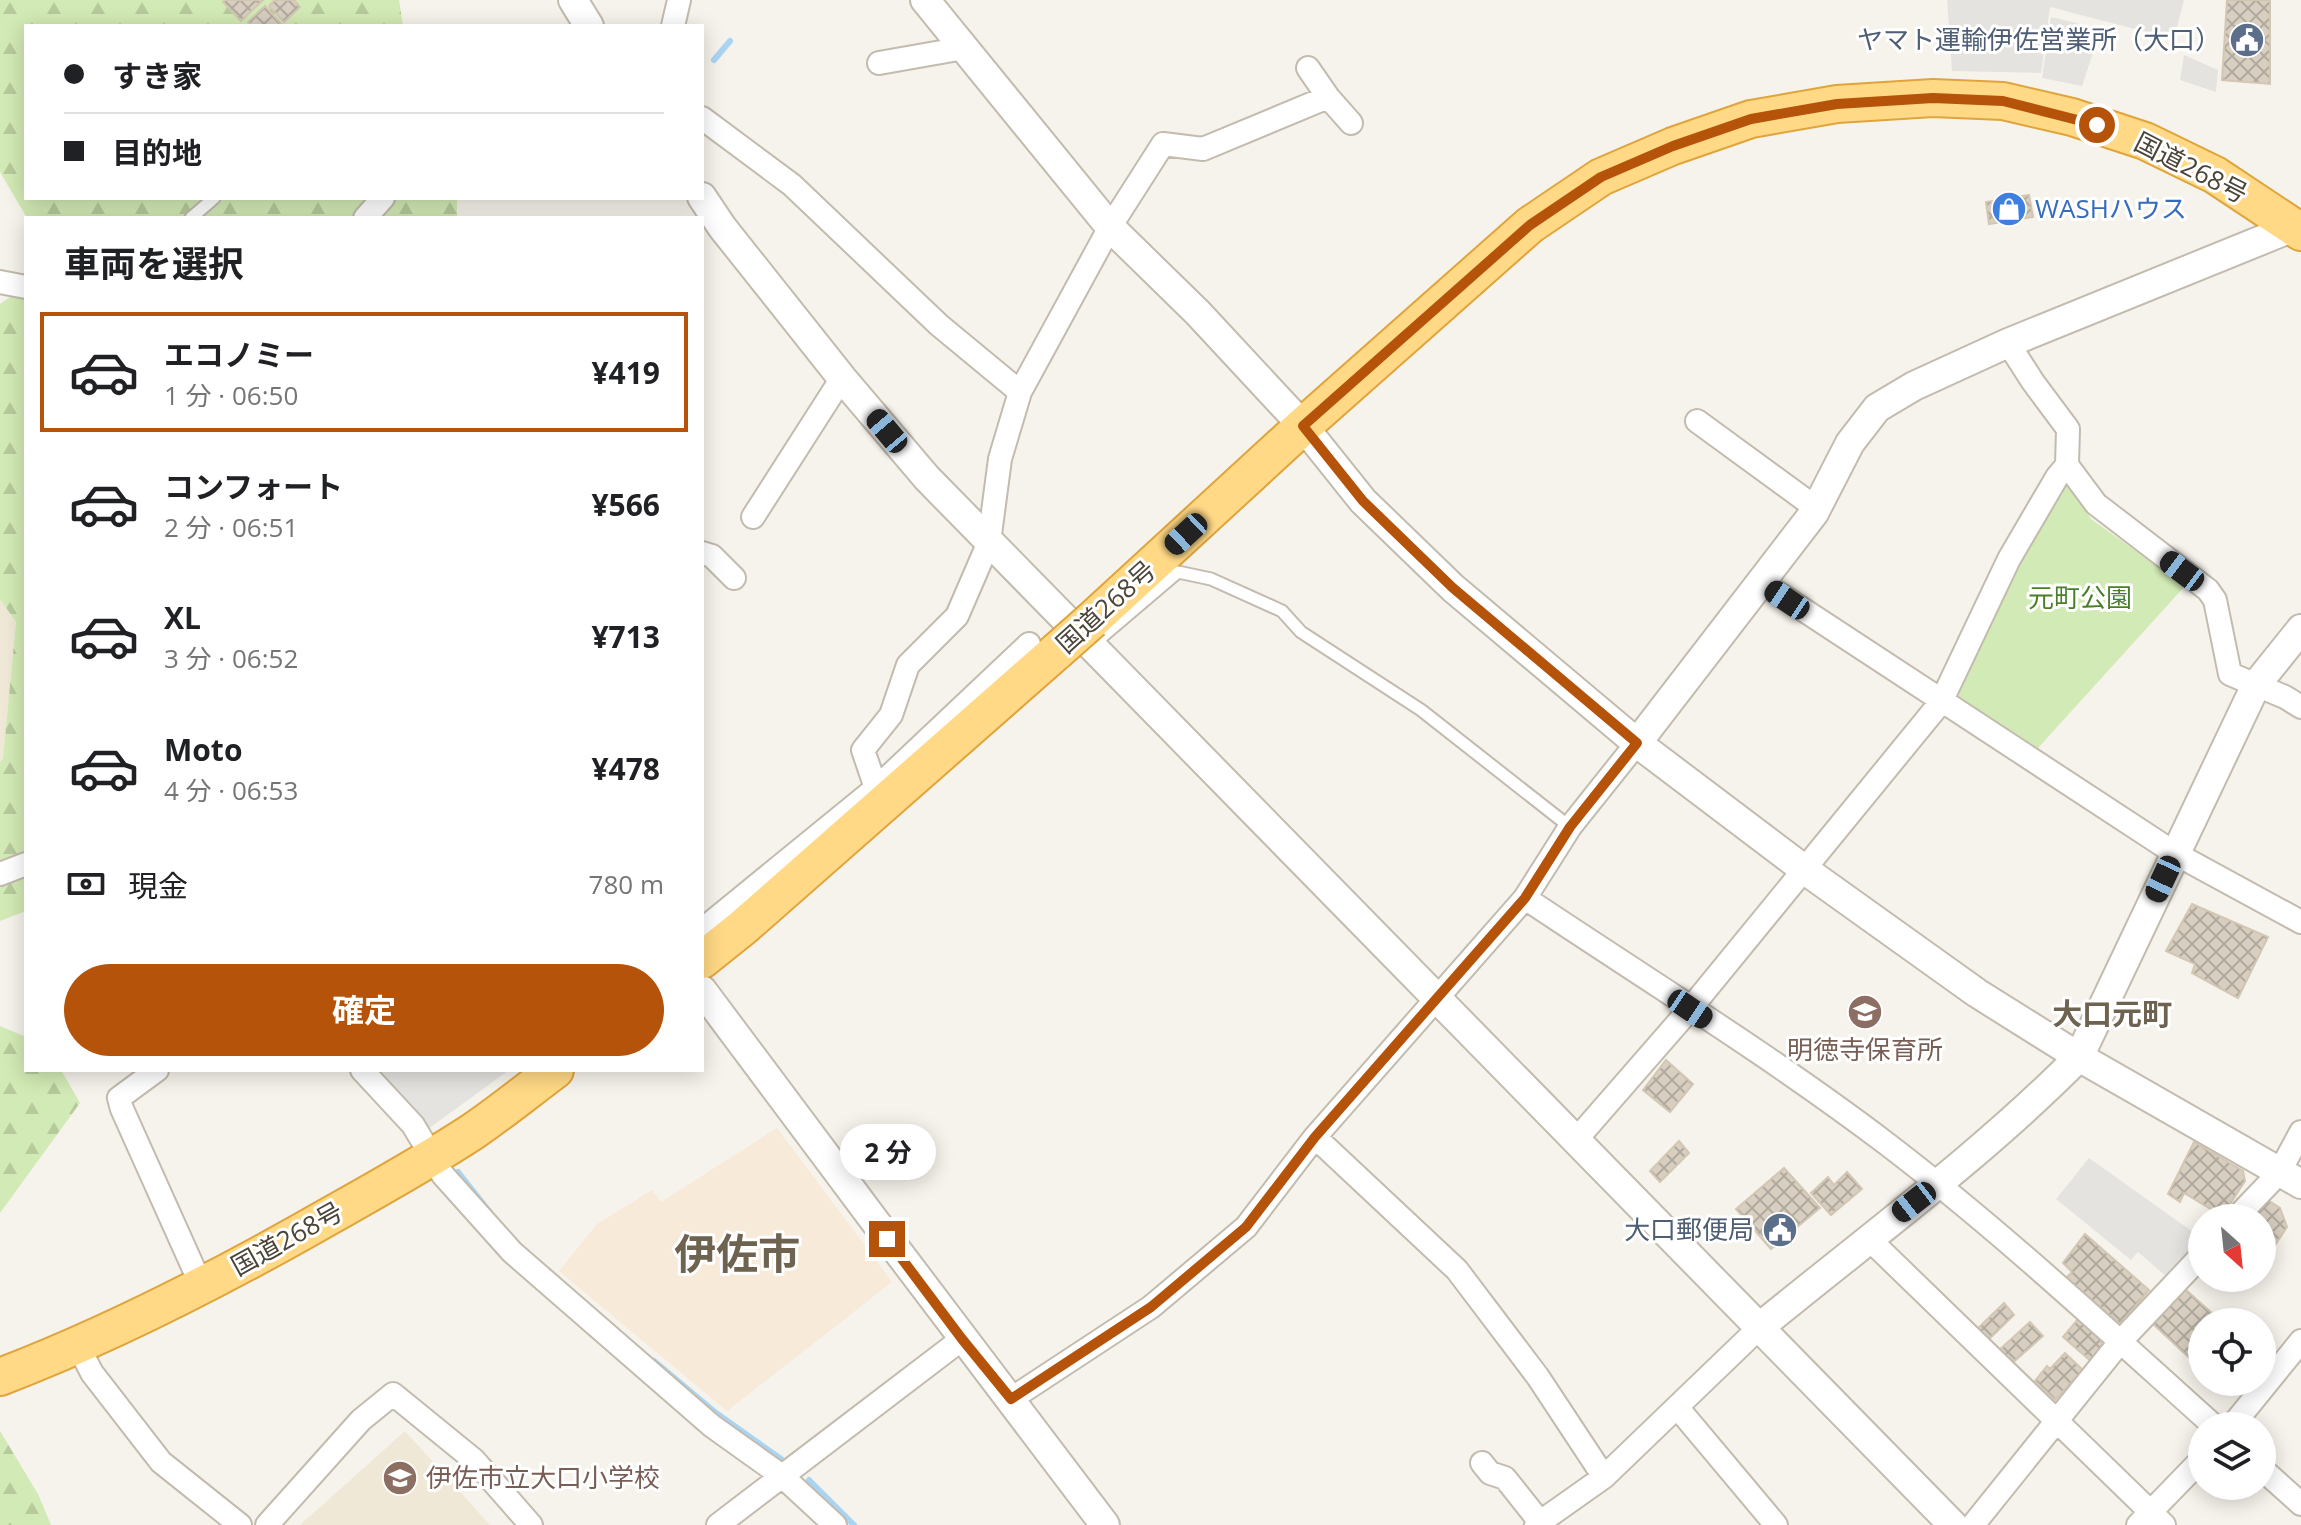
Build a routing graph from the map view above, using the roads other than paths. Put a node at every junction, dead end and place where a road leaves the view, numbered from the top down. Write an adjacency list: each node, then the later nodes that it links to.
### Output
1 (573, 0): 4 (street)
2 (679, 0): 5 (street)
3 (925, 0): 6 (street)
4 (588, 24)
5 (673, 24)
6 (964, 48): 7 (street); 17 (street)
7 (879, 63)
8 (1308, 68): 9 (street)
9 (1328, 97): 11 (street); 17 (street)
10 (704, 119): 24 (street)
11 (1351, 123)
12 (212, 200): 15 (lane)
13 (381, 200): 16 (street)
14 (704, 200): 23 (street)
15 (193, 216)
16 (367, 216)
17 (1110, 227): 24 (street); 26 (street)
18 (2299, 228): 22 (street); 26 (highway, 国道268号)
19 (24, 276): 20 (lane)
20 (1, 282): 21 (street)
21 (24, 287)
22 (2008, 343): 27 (street); 28 (street)
23 (842, 378): 29 (street); 30 (street)
24 (1020, 392): 30 (street)
25 (1697, 421): 28 (street)
26 (1303, 426): 35 (highway, 国道268号); 39 (street)
27 (2067, 465): 36 (street); 37 (street)
28 (1816, 508): 33 (street)
29 (753, 517)
30 (989, 542): 35 (street); 40 (street)
31 (704, 554): 32 (street)
32 (734, 578)
33 (1761, 582): 37 (street); 39 (street)
34 (2301, 629): 36 (street)
35 (1067, 640): 40 (street); 41 (lane); 49 (highway, 国道268号); 51 (street)
36 (2256, 685): 38 (street); 42 (street)
37 (1941, 702): 42 (street); 44 (street)
38 (2301, 707)
39 (1637, 743): 41 (street); 44 (street)
40 (876, 788): 48 (street)
41 (1570, 827): 46 (street)
42 (2176, 854): 47 (street); 53 (street)
43 (24, 865): 45 (street)
44 (1805, 870): 52 (street); 53 (street)
45 (0, 874)
46 (1525, 898): 51 (street); 52 (street)
47 (2301, 922)
48 (704, 928)
49 (704, 958)
50 (704, 993): 68 (street)
51 (1434, 998): 58 (street); 59 (street)
52 (1690, 1009): 59 (street); 62 (street)
53 (2079, 1057): 61 (street); 62 (street)
54 (154, 1072): 66 (street)
55 (364, 1072): 60 (street)
56 (552, 1072): 60 (highway, 国道268号)
57 (2301, 1132): 61 (street)
58 (1315, 1137): 73 (street); 81 (street)
59 (1575, 1141): 67 (street)
60 (432, 1157): 66 (highway, 国道268号); 79 (street)
61 (2290, 1178): 63 (street)
62 (1937, 1184): 64 (street); 70 (street)
63 (2255, 1204)
64 (1868, 1238): 67 (street); 77 (street)
65 (2188, 1270): 70 (street)
66 (202, 1287): 71 (highway, 国道268号)
67 (1760, 1327): 74 (street); 94 (street)
68 (962, 1339): 73 (street); 79 (street)
69 (2301, 1341): 76 (street)
70 (2120, 1342): 75 (street); 77 (street)
71 (77, 1344): 72 (highway, 国道268号); 87 (street)
72 (0, 1377)
73 (1011, 1399): 92 (street)
74 (1677, 1407): 81 (street); 93 (street)
75 (2198, 1412)
76 (2243, 1412)
77 (2056, 1421): 84 (street); 85 (street)
78 (1482, 1463): 86 (street)
79 (782, 1476): 90 (street); 91 (street)
80 (2188, 1476): 84 (street)
81 (1604, 1477): 86 (street)
82 (2276, 1482): 83 (street)
83 (2301, 1504)
84 (2151, 1521)
85 (1980, 1523)
86 (1538, 1524)
87 (240, 1525)
88 (267, 1525): 89 (street)
89 (531, 1525)
90 (718, 1525)
91 (835, 1525)
92 (1105, 1525)
93 (1776, 1525)
94 (1953, 1525)

